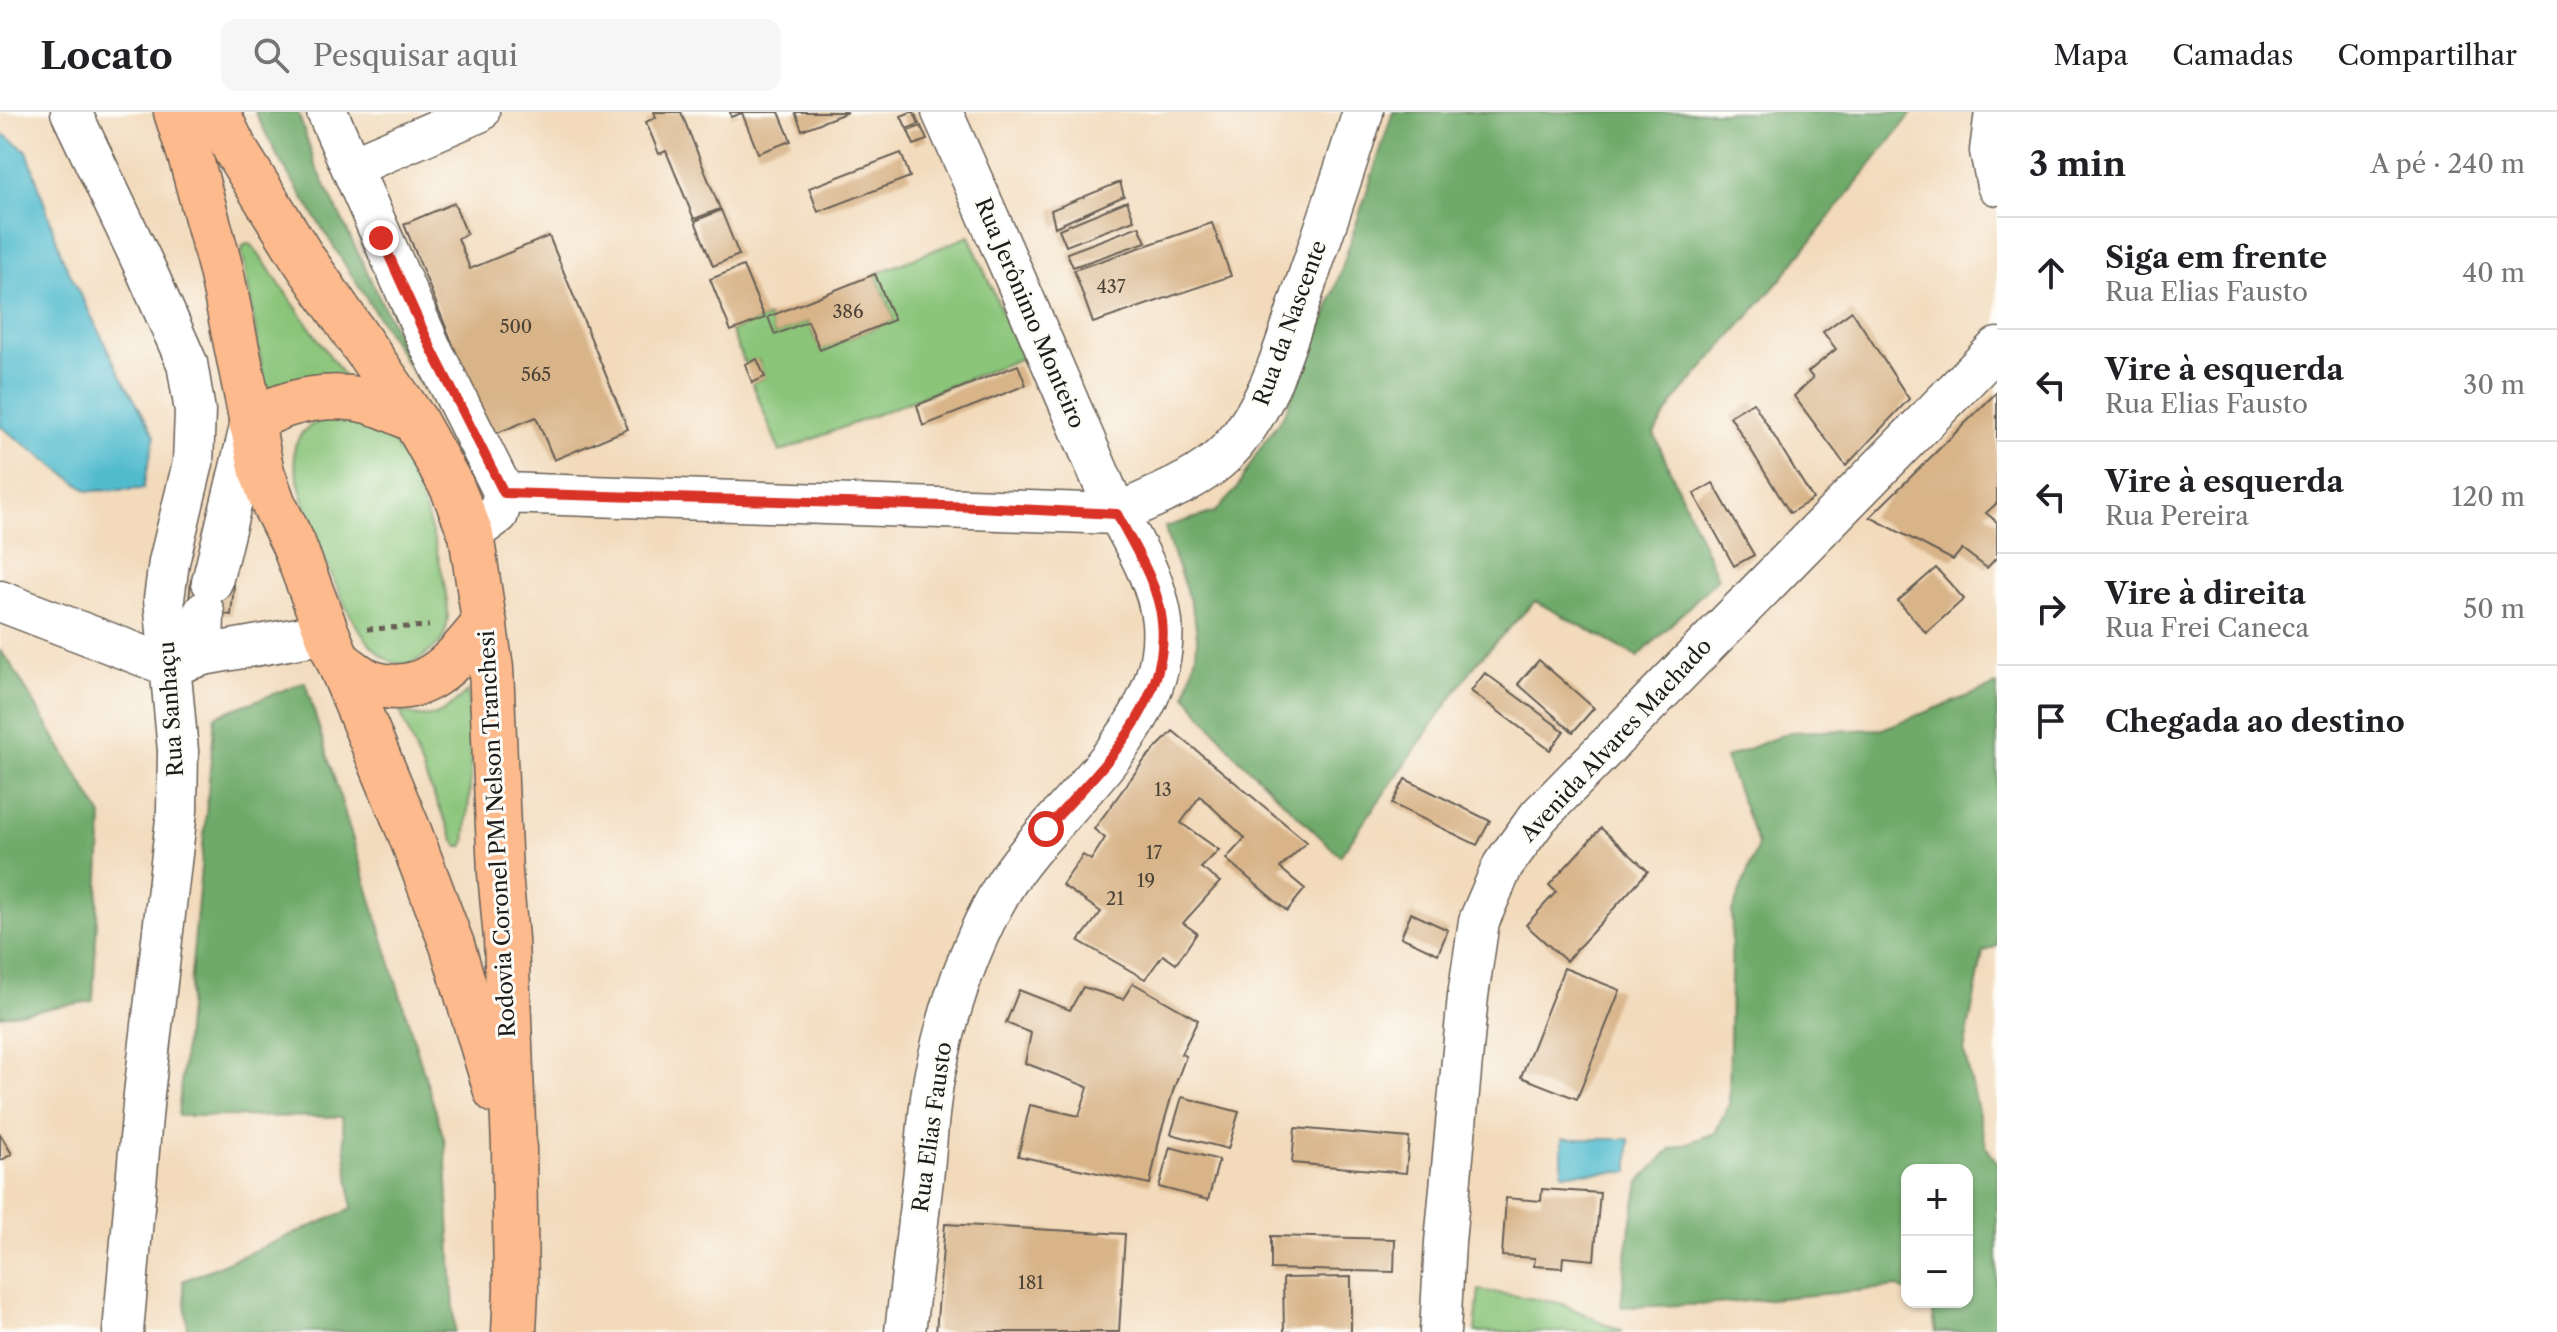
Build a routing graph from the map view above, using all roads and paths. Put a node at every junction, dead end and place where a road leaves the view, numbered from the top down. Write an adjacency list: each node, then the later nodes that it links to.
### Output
1 (71, 112): 22 (street, Rua Sanhaçu)
2 (176, 112): 14 (highway, Rodovia Coronel PM Nelson Tranchesi)
3 (217, 112): 13 (highway, Rodovia Coronel PM Nelson Tranchesi)
4 (327, 112): 9 (street)
5 (479, 112): 9 (street)
6 (942, 112): 16 (street, Rua Jerônimo Monteiro)
7 (1363, 112): 16 (street, Rua da Nascente)
8 (1995, 112): 10 (street)
9 (353, 166): 15 (street)
10 (1997, 185)
11 (1997, 348): 27 (street, Avenida Alvares Machado)
12 (325, 399): 13 (highway); 14 (highway); 18 (highway)
13 (415, 421): 17 (highway, Rodovia Coronel PM Nelson Tranchesi)
14 (251, 423): 18 (highway, Rodovia Coronel PM Nelson Tranchesi); 22 (street)
15 (504, 493): 16 (street); 17 (street)
16 (1117, 514): 26 (street, Rua Elias Fausto)
17 (471, 534): 20 (highway, Rodovia Coronel PM Nelson Tranchesi)
18 (293, 543): 21 (highway, Rodovia Coronel PM Nelson Tranchesi)
19 (0, 601): 22 (street)
20 (485, 623): 21 (path); 21 (highway); 23 (highway, Rodovia Coronel PM Nelson Tranchesi)
21 (334, 648): 22 (street); 23 (highway, Rodovia Coronel PM Nelson Tranchesi)
22 (186, 660): 24 (street, Rua Sanhaçu)
23 (514, 1149): 25 (highway, Rodovia Coronel PM Nelson Tranchesi)
24 (123, 1332)
25 (514, 1332)
26 (905, 1332)
27 (1440, 1332)

